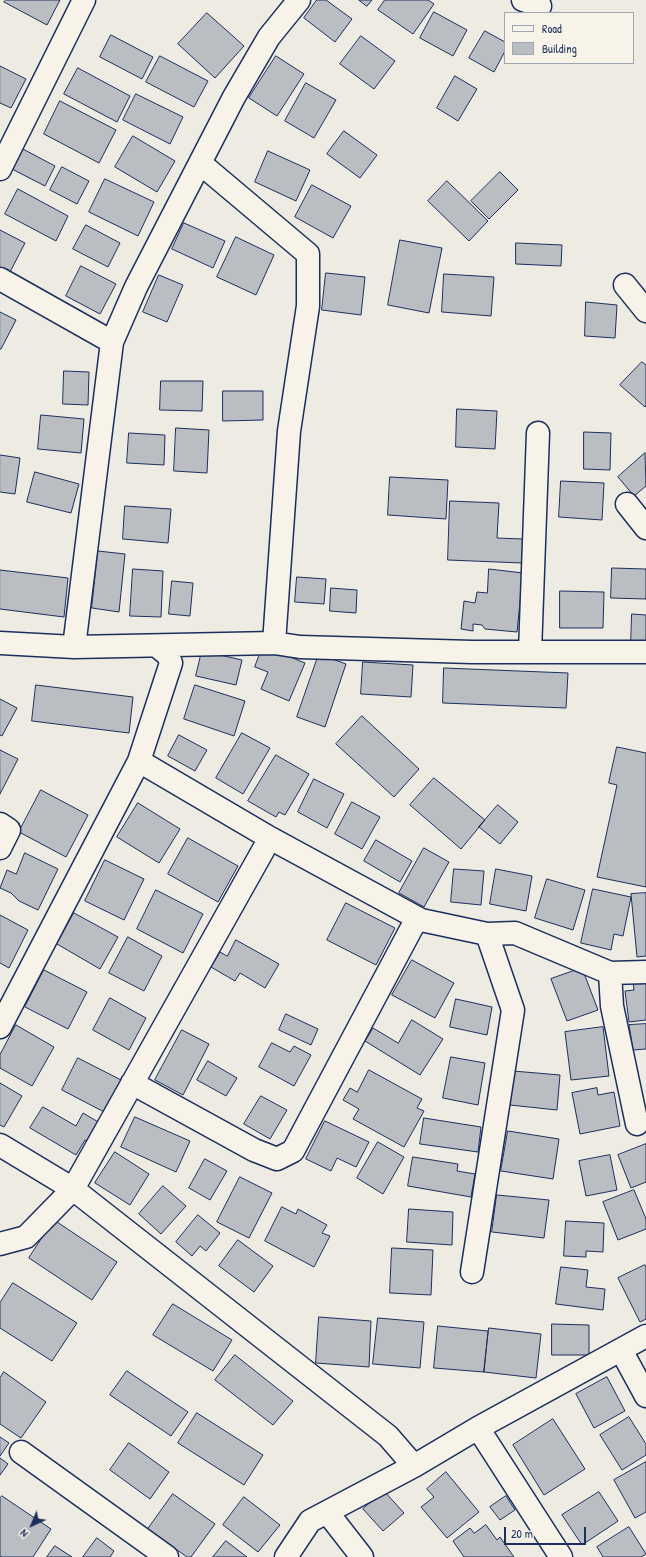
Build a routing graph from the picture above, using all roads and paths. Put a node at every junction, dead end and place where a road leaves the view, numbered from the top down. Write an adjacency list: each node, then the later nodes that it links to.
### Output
1 (84, 0): 4 (street)
2 (299, 0): 3 (street)
3 (200, 163): 8 (street); 13 (street)
4 (0, 169)
5 (0, 279): 8 (street)
6 (625, 285): 7 (street)
7 (646, 311)
8 (112, 342): 15 (street)
9 (538, 433): 16 (street)
10 (627, 504): 11 (street)
11 (646, 528)
12 (0, 643): 15 (street)
13 (274, 643): 14 (street); 16 (street)
14 (157, 646): 15 (street); 18 (street)
15 (74, 647)
16 (530, 652): 17 (street)
17 (646, 652)
18 (139, 761): 20 (street); 26 (street)
19 (0, 824): 21 (street)
20 (270, 838): 22 (street); 27 (street)
21 (0, 848)
22 (417, 918): 23 (street); 27 (street)
23 (487, 934): 25 (street); 32 (street)
24 (646, 972): 25 (street)
25 (610, 973): 28 (street)
26 (0, 1027)
27 (132, 1083): 30 (street)
28 (637, 1124)
29 (0, 1145): 30 (street)
30 (73, 1189): 31 (street); 38 (street)
31 (0, 1244)
32 (472, 1272)
33 (646, 1336): 34 (street)
34 (621, 1350): 35 (street); 36 (street)
35 (646, 1396)
36 (478, 1428): 38 (street); 43 (street)
37 (21, 1452): 40 (street)
38 (414, 1466): 39 (street)
39 (327, 1512): 41 (street); 42 (street)
40 (167, 1557)
41 (286, 1557)
42 (362, 1557)
43 (561, 1557)

